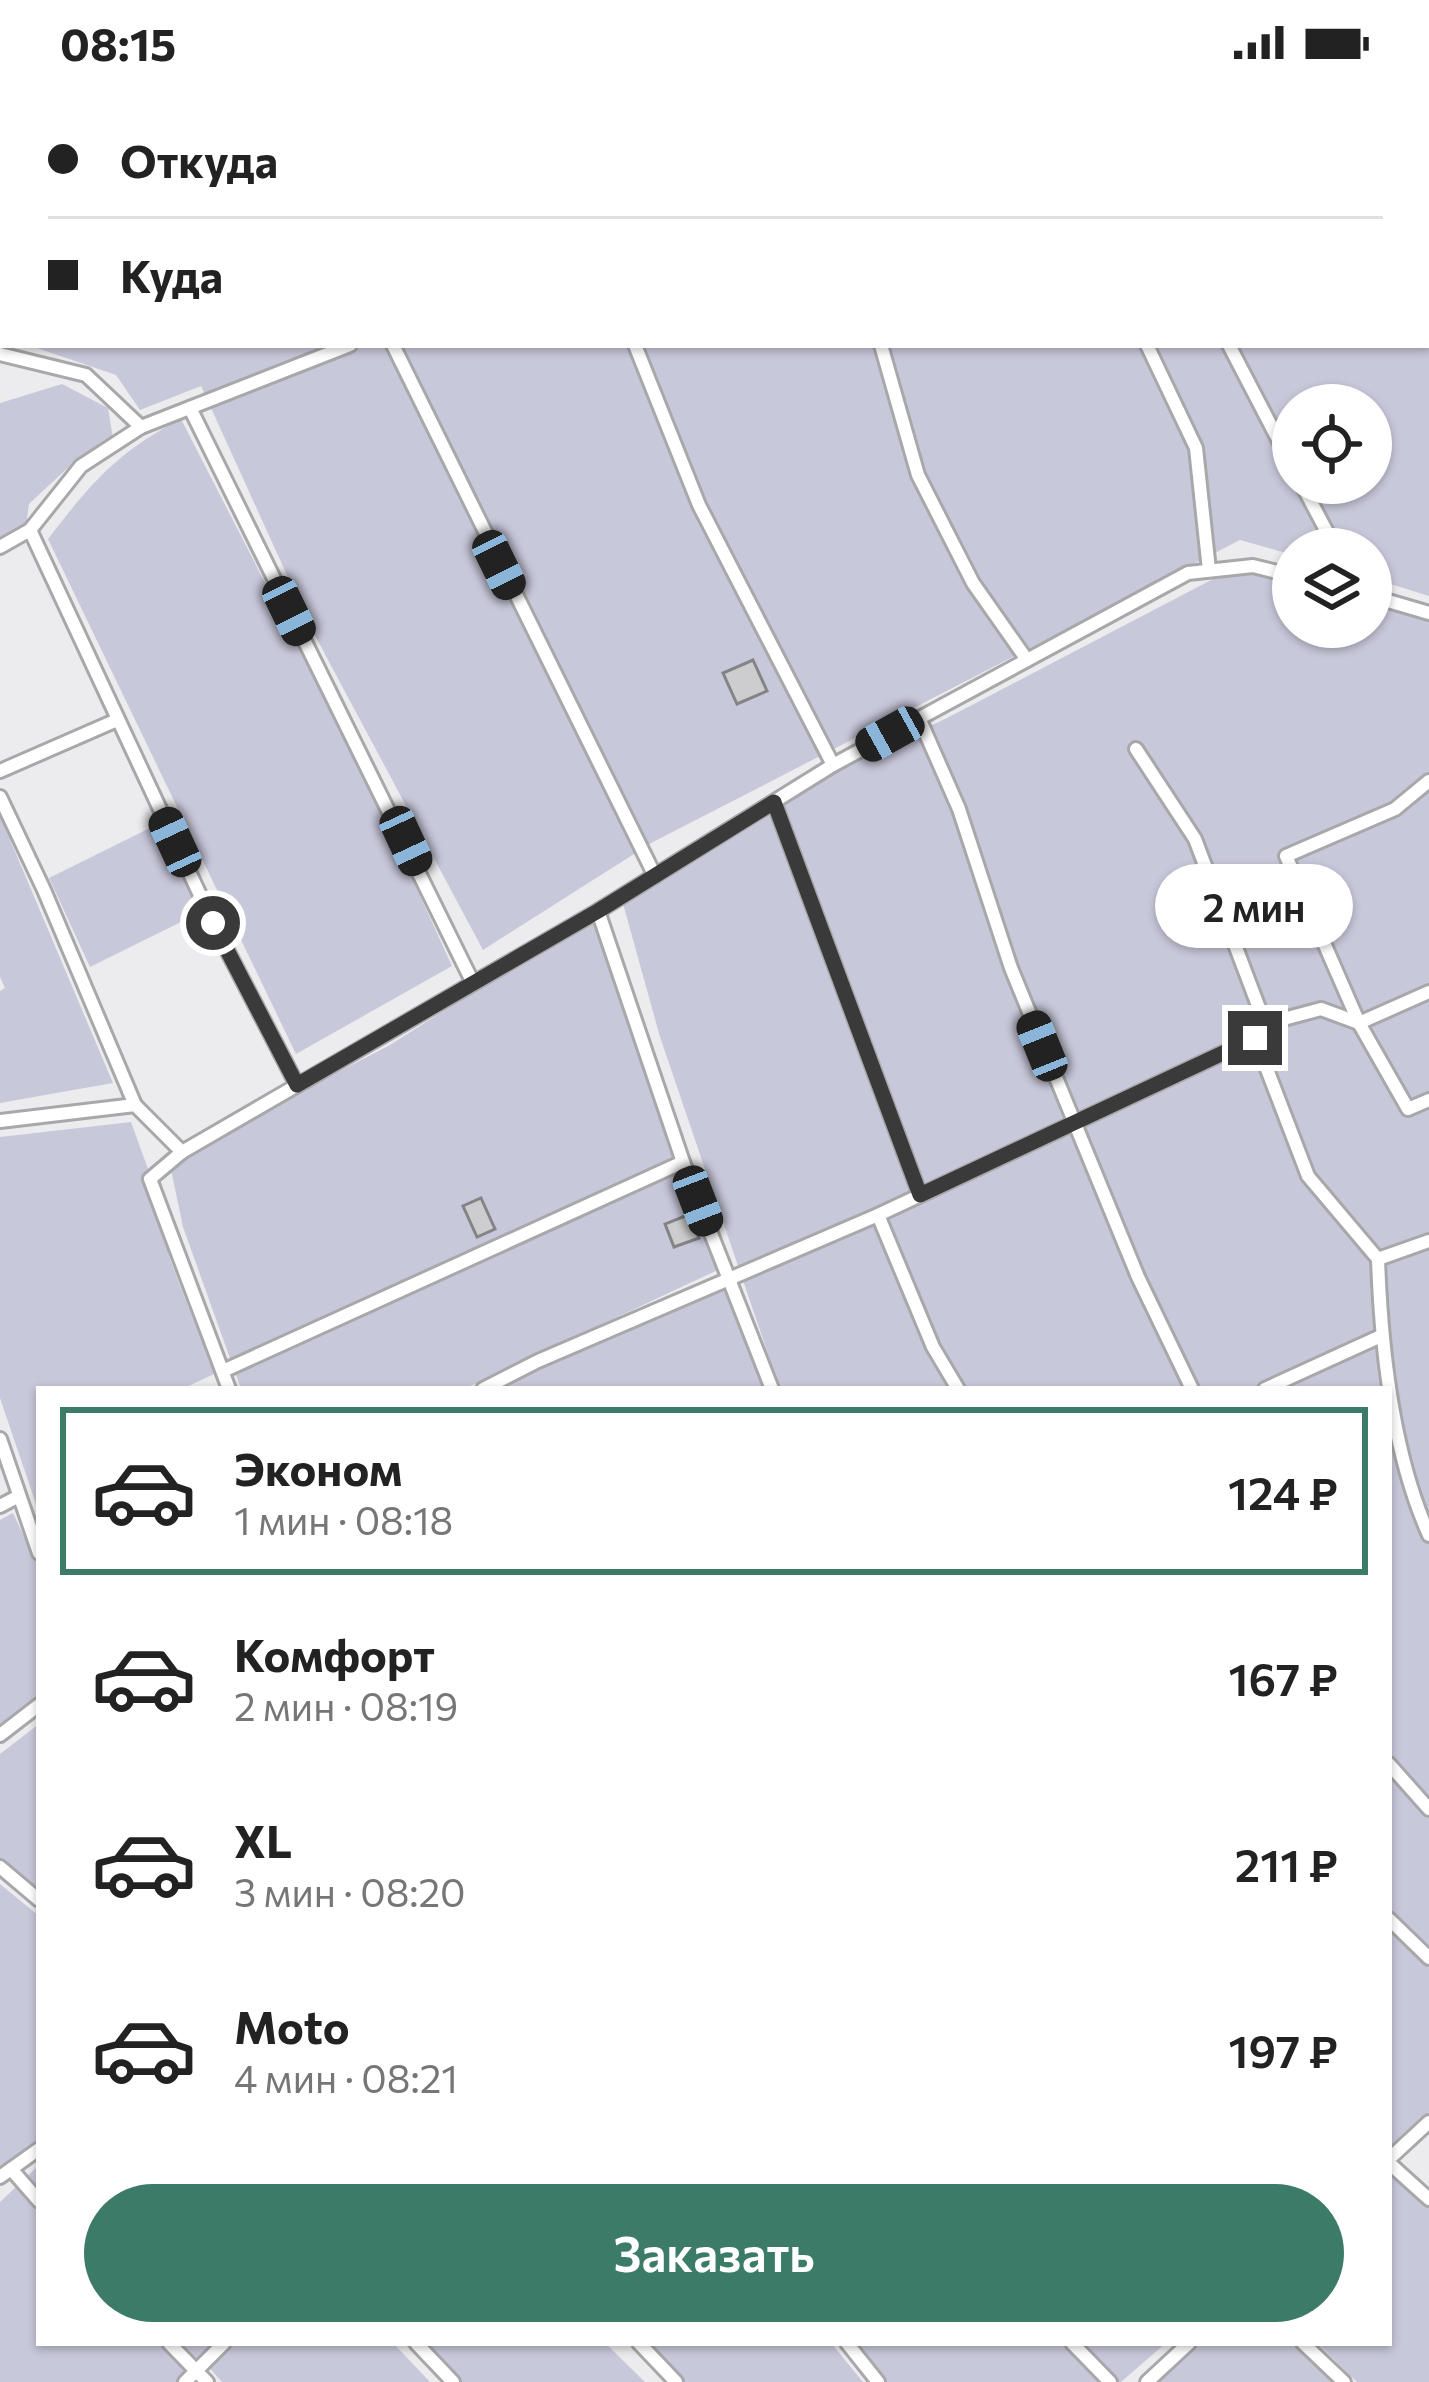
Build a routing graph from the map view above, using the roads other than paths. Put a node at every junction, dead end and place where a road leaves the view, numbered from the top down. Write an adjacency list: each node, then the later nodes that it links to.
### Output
1 (342, 348): 8 (lane)
2 (394, 348): 26 (lane)
3 (636, 348): 21 (lane)
4 (882, 348): 17 (lane)
5 (1148, 348): 13 (lane)
6 (1230, 348): 10 (lane)
7 (0, 355): 9 (lane)
8 (190, 408): 9 (lane); 28 (lane)
9 (141, 427): 11 (lane)
10 (1272, 428)
11 (30, 530): 12 (lane); 19 (lane)
12 (0, 547)
13 (1209, 571): 14 (lane); 17 (lane)
14 (1272, 571)
15 (1392, 603): 16 (lane)
16 (1429, 614)
17 (1027, 660): 18 (lane)
18 (919, 718): 21 (lane); 37 (lane)
19 (117, 720): 22 (lane); 33 (lane)
20 (1136, 748): 31 (lane)
21 (833, 765): 25 (lane)
22 (0, 771)
23 (1429, 781): 30 (lane)
24 (0, 797): 35 (lane)
25 (774, 802): 26 (lane); 40 (lane)
26 (655, 875): 27 (lane)
27 (598, 911): 28 (lane); 39 (lane)
28 (473, 983): 33 (lane)
29 (1429, 992): 30 (lane)
30 (1359, 1023): 31 (lane); 34 (lane)
31 (1265, 1024): 32 (lane)
32 (1255, 1038): 37 (lane); 43 (lane)
33 (297, 1085): 38 (lane)
34 (1429, 1100)
35 (135, 1105): 36 (lane); 38 (lane)
36 (0, 1121)
37 (1075, 1123): 40 (lane); 51 (lane)
38 (182, 1151): 46 (lane)
39 (683, 1162): 44 (lane); 46 (lane)
40 (920, 1195): 41 (lane)
41 (878, 1215): 44 (lane); 50 (lane)
42 (1429, 1241): 43 (lane)
43 (1378, 1259): 45 (lane)
44 (728, 1279): 48 (lane); 49 (lane)
45 (1381, 1336): 52 (lane); 53 (lane)
46 (223, 1371): 47 (lane)
47 (229, 1386)
48 (489, 1386)
49 (771, 1386)
50 (956, 1386)
51 (1191, 1386)
52 (1272, 1386)
53 (1391, 1386)
54 (1392, 1392): 58 (lane)
55 (0, 1439): 56 (lane)
56 (19, 1496): 57 (lane); 60 (lane)
57 (0, 1507)
58 (1426, 1518): 59 (lane)
59 (1429, 1535)
60 (36, 1544)
61 (36, 1707): 62 (lane)
62 (0, 1735)
63 (1392, 1767): 64 (lane)
64 (1429, 1809)
65 (0, 1867): 66 (lane)
66 (36, 1897)
67 (1392, 1922): 68 (lane)
68 (1429, 1958)
69 (1429, 2122): 71 (lane)
70 (36, 2151): 73 (lane)
71 (1392, 2158)
72 (1392, 2164): 75 (lane)
73 (6, 2173): 74 (lane)
74 (36, 2198)
75 (1429, 2199)
76 (172, 2346): 84 (lane)
77 (222, 2346): 84 (lane)
78 (419, 2346): 86 (lane)
79 (642, 2346): 87 (lane)
80 (849, 2346): 88 (lane)
81 (1075, 2346): 89 (lane)
82 (1186, 2346): 90 (lane)
83 (1306, 2346): 91 (lane)
84 (202, 2377): 85 (lane)
85 (185, 2382)
86 (453, 2382)
87 (676, 2382)
88 (878, 2382)
89 (1111, 2382)
90 (1147, 2382)
91 (1344, 2382)

